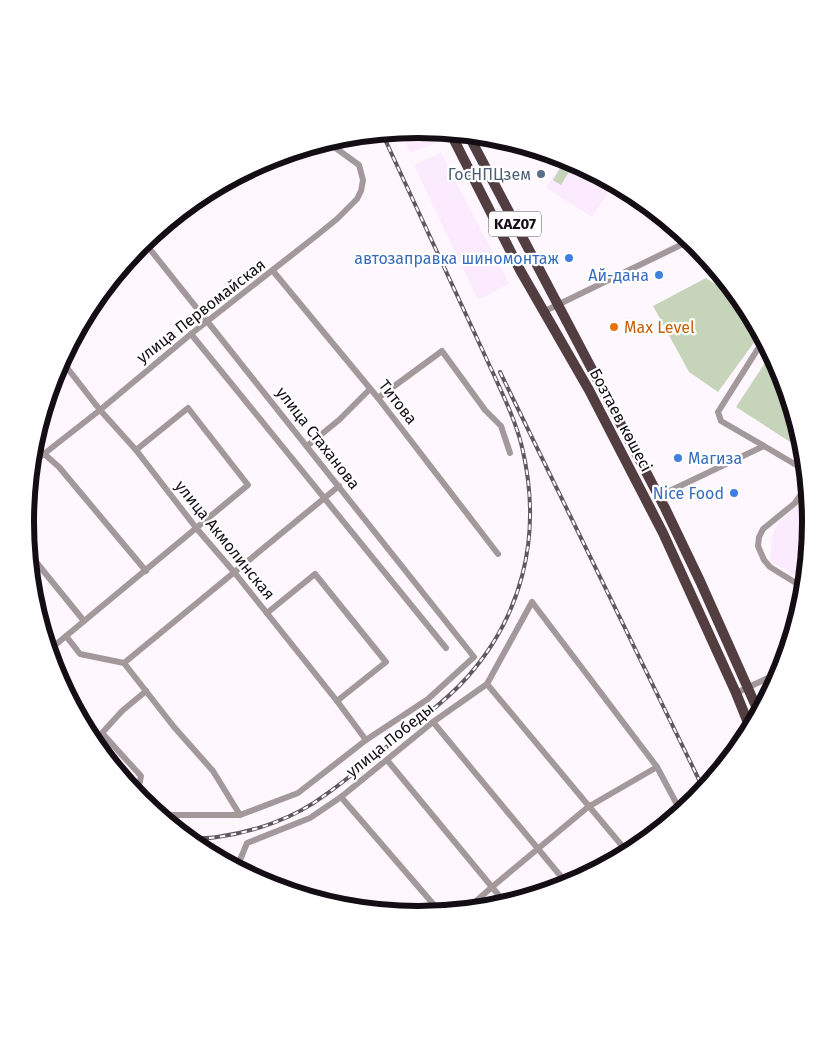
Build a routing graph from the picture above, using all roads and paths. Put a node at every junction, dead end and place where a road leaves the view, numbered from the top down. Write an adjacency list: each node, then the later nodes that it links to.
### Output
1 (455, 140): 8 (highway, Бозтаев көшесі / KAZ07)
2 (472, 142): 7 (highway, Бозтаев көшесі / KAZ07)
3 (334, 147): 6 (street, улица Первомайская)
4 (683, 244): 7 (street)
5 (149, 248): 9 (street, улица Стаханова)
6 (273, 271): 9 (street, улица Первомайская); 13 (street, Титова)
7 (557, 304): 8 (street); 26 (highway, Бозтаев көшесі / KAZ07)
8 (545, 311): 45 (highway, Бозтаев көшесі / KAZ07)
9 (208, 322): 10 (street, улица Первомайская); 16 (street, улица Стаханова)
10 (191, 334): 15 (street, улица Первомайская); 27 (street)
11 (760, 346): 17 (street)
12 (66, 367): 15 (street, улица Акмолинская)
13 (370, 389): 14 (street, Титова); 16 (street)
14 (378, 398): 20 (street); 29 (street, Титова)
15 (100, 410): 18 (street, улица Акмолинская); 21 (street, улица Первомайская)
16 (307, 446): 24 (street, улица Стаханова)
17 (764, 446): 23 (street); 26 (street)
18 (136, 450): 28 (street, улица Акмолинская); 28 (street)
19 (40, 451): 21 (street)
20 (510, 453)
21 (44, 454): 22 (street, улица Первомайская); 31 (street)
22 (39, 458)
23 (798, 464)
24 (339, 486): 27 (street); 39 (street, улица Стаханова)
25 (801, 494): 33 (street)
26 (659, 496): 43 (highway, Бозтаев көшесі / KAZ07)
27 (323, 498): 32 (street); 38 (street)
28 (197, 529): 31 (street); 32 (street, улица Акмолинская)
29 (498, 554)
30 (36, 562): 35 (street)
31 (146, 572): 35 (street)
32 (234, 572): 34 (street, улица Акмолинская); 40 (street)
33 (797, 584)
34 (267, 613): 46 (street, улица Акмолинская); 46 (street)
35 (84, 621): 36 (street)
36 (66, 636): 37 (street); 40 (street)
37 (54, 646)
38 (446, 648)
39 (472, 653): 50 (street, улица Победы)
40 (124, 663): 44 (street)
41 (769, 677): 43 (street)
42 (486, 684): 49 (street, улица Победы); 52 (street, улица Победы); 56 (street)
43 (748, 687): 45 (street); 47 (highway, Бозтаев көшесі / KAZ07)
44 (146, 691): 53 (street); 58 (street)
45 (736, 693): 48 (highway, Бозтаев көшесі / KAZ07)
46 (337, 701): 50 (street, улица Акмолинская)
47 (756, 705)
48 (746, 721)
49 (433, 722): 51 (street, улица Победы); 60 (street)
50 (366, 740): 58 (street, улица Победы)
51 (387, 760): 54 (street, улица Победы); 63 (street)
52 (657, 767): 55 (street); 56 (street)
53 (139, 786)
54 (341, 797): 61 (street, улица Победы); 66 (street)
55 (677, 805)
56 (588, 807): 59 (street); 60 (street)
57 (170, 815): 58 (street, улица Победы)
58 (240, 815)
59 (622, 847)
60 (538, 850): 62 (street); 63 (street)
61 (239, 862)
62 (562, 878)
63 (492, 886): 64 (street); 65 (street)
64 (501, 897)
65 (475, 902)
66 (434, 905)

